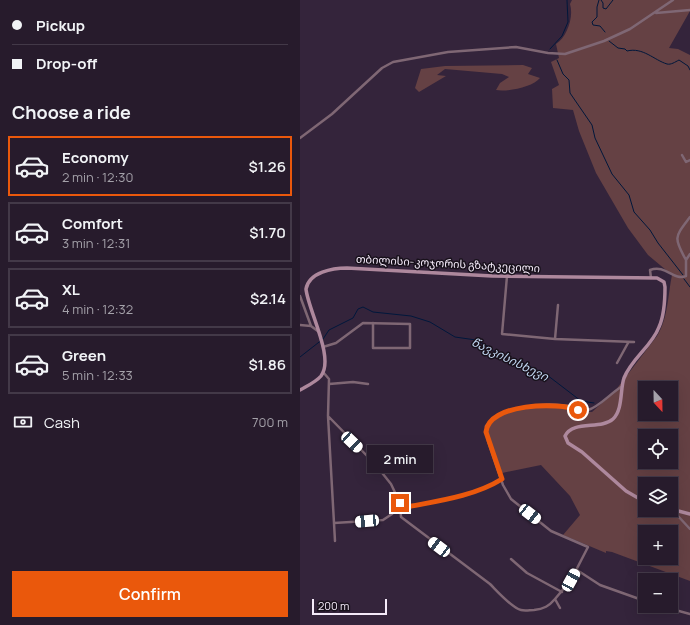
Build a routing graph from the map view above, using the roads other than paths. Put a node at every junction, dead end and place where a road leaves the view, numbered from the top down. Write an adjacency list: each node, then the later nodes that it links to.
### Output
1 (673, 0): 3 (street)
2 (690, 10): 3 (street)
3 (653, 13): 4 (street)
4 (300, 138)
5 (682, 155): 6 (street)
6 (690, 160)
7 (690, 217): 9 (street)
8 (690, 254): 9 (street)
9 (686, 260): 11 (street)
10 (508, 276): 11 (main road, თბილისი-კოჯორის გზატკეცილი); 17 (main road, თბილისი-კოჯორის გზატკეცილი); 18 (street)
11 (651, 278): 26 (main road)
12 (300, 296): 16 (street)
13 (558, 305): 18 (street)
14 (373, 323): 14 (street); 21 (street)
15 (300, 325): 16 (street)
16 (311, 326): 17 (street)
17 (318, 332): 21 (main road, თბილისი-კოჯორის გზატკეცილი)
18 (555, 339): 20 (street)
19 (634, 342): 20 (street)
20 (628, 343): 22 (street)
21 (323, 347): 23 (main road, თბილისი-კოჯორის გზატკეცილი)
22 (617, 363)
23 (323, 372): 24 (street); 27 (main road)
24 (328, 384): 25 (street); 28 (street)
25 (368, 384)
26 (622, 387): 29 (street); 30 (main road)
27 (300, 390)
28 (328, 416): 31 (street); 35 (street)
29 (502, 479): 31 (street); 39 (street)
30 (638, 498)
31 (400, 503): 35 (street); 41 (street)
32 (678, 511): 33 (main road)
33 (690, 514)
34 (678, 516): 36 (street)
35 (334, 523): 37 (street)
36 (690, 529)
37 (335, 541)
38 (511, 559): 40 (street)
39 (576, 570): 40 (street); 42 (street)
40 (562, 592): 41 (street)
41 (556, 599): 43 (street)
42 (638, 599)
43 (560, 608)
44 (678, 611): 45 (street)
45 (690, 614)

